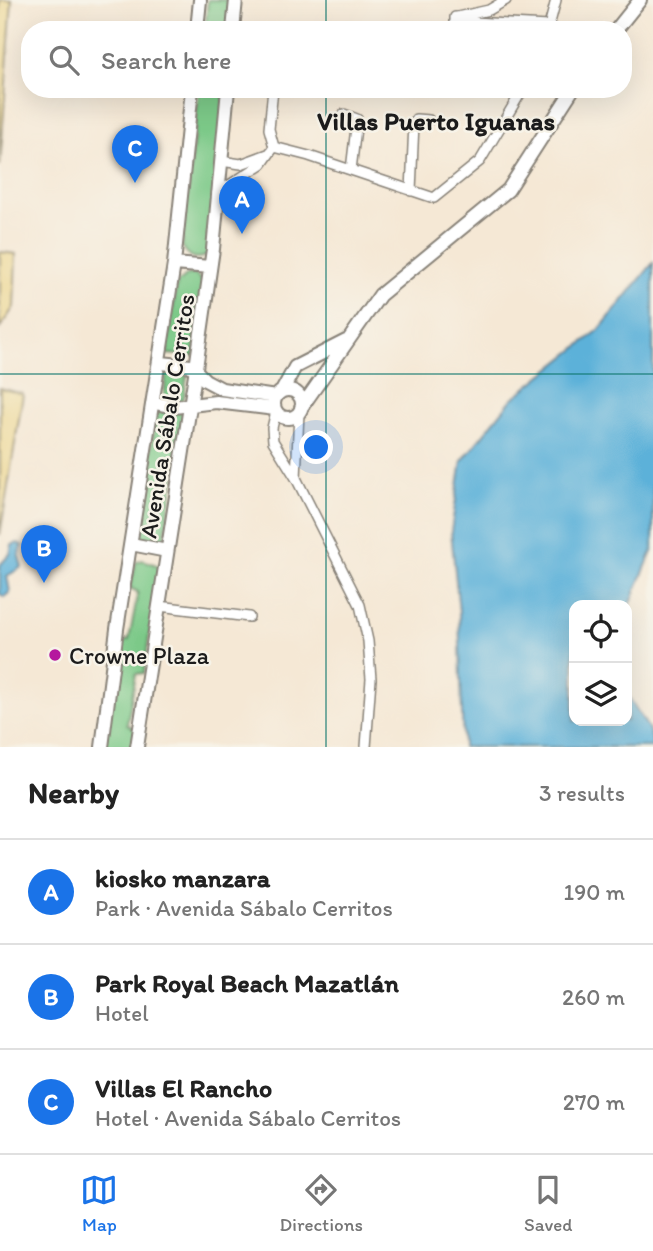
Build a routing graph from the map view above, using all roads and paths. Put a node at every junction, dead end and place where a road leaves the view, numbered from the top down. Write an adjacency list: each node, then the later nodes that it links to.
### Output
1 (200, 0): 6 (main road)
2 (236, 0): 7 (main road)
3 (506, 0): 8 (street)
4 (556, 0): 9 (street)
5 (640, 0): 10 (main road)
6 (198, 21)
7 (234, 21)
8 (455, 21)
9 (550, 21)
10 (623, 21)
11 (191, 98): 24 (main road, Avenida Sábalo Cerritos)
12 (227, 98): 19 (main road, Avenida Sábalo Cerritos)
13 (272, 98): 18 (street)
14 (519, 98): 22 (street)
15 (567, 98): 26 (main road)
16 (344, 114): 21 (street)
17 (429, 120): 22 (street)
18 (271, 151): 20 (street); 21 (street)
19 (221, 161): 20 (street); 23 (main road, Avenida Sábalo Cerritos)
20 (250, 167): 23 (street)
21 (351, 170): 22 (street)
22 (411, 191)
23 (218, 193): 25 (main road, Avenida Sábalo Cerritos)
24 (174, 264): 25 (main road); 27 (main road, Avenida Sábalo Cerritos)
25 (210, 267): 28 (main road, Avenida Sábalo Cerritos)
26 (346, 341): 30 (main road); 32 (main road)
27 (161, 363): 28 (main road); 29 (main road, Avenida Sábalo Cerritos)
28 (197, 368): 30 (main road); 31 (main road, Avenida Sábalo Cerritos)
29 (155, 402): 31 (main road); 34 (main road, Avenida Sábalo Cerritos)
30 (277, 402): 31 (main road); 32 (main road); 32 (main road); 33 (street)
31 (189, 406): 35 (main road, Avenida Sábalo Cerritos)
32 (300, 410): 33 (street)
33 (296, 478): 40 (street)
34 (131, 544): 35 (main road); 38 (main road, Avenida Sábalo Cerritos)
35 (167, 551): 36 (main road, Avenida Sábalo Cerritos)
36 (159, 606): 37 (street); 39 (main road, Avenida Sábalo Cerritos)
37 (249, 617)
38 (102, 747)
39 (137, 747)
40 (366, 747)

